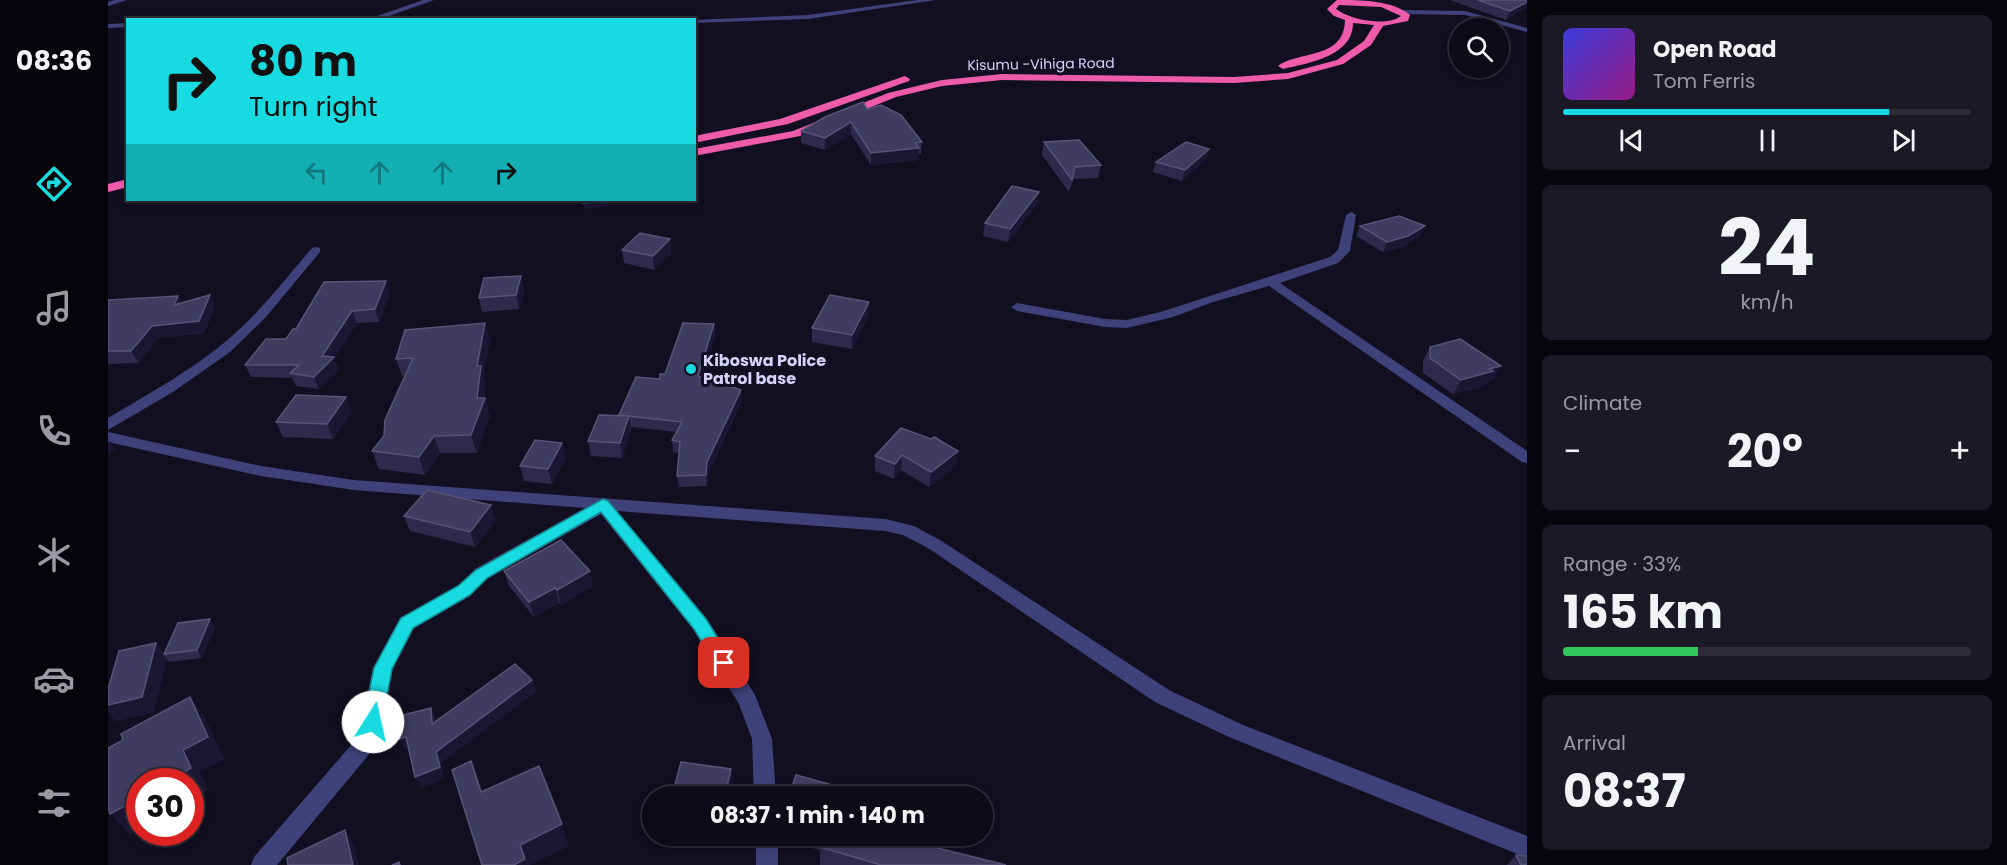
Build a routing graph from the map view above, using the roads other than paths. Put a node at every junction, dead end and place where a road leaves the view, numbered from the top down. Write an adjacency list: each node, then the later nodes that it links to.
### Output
1 (123, 0): 6 (street)
2 (430, 0): 8 (street)
3 (932, 0): 10 (street)
4 (1355, 1): 5 (highway); 9 (highway)
5 (1386, 3): 7 (highway)
6 (108, 4)
7 (1402, 12): 11 (highway); 14 (street)
8 (375, 18)
9 (1349, 19): 11 (highway); 15 (highway, Kisumu -Vihiga Road)
10 (696, 21)
11 (1380, 23): 16 (highway, Kisumu -Vihiga Road)
12 (126, 25): 13 (street)
13 (108, 26)
14 (1527, 30)
15 (696, 140)
16 (696, 153)
17 (126, 172): 18 (highway)
18 (108, 177)
19 (126, 184): 20 (highway)
20 (108, 188)
21 (1352, 215): 23 (street)
22 (316, 250): 25 (street)
23 (1271, 282): 24 (street); 27 (street)
24 (1017, 307)
25 (108, 425)
26 (108, 437): 28 (street)
27 (1527, 458)
28 (603, 505): 29 (street); 31 (street); 32 (street)
29 (764, 786)
30 (767, 846): 33 (street)
31 (1527, 847)
32 (262, 865)
33 (767, 865)

